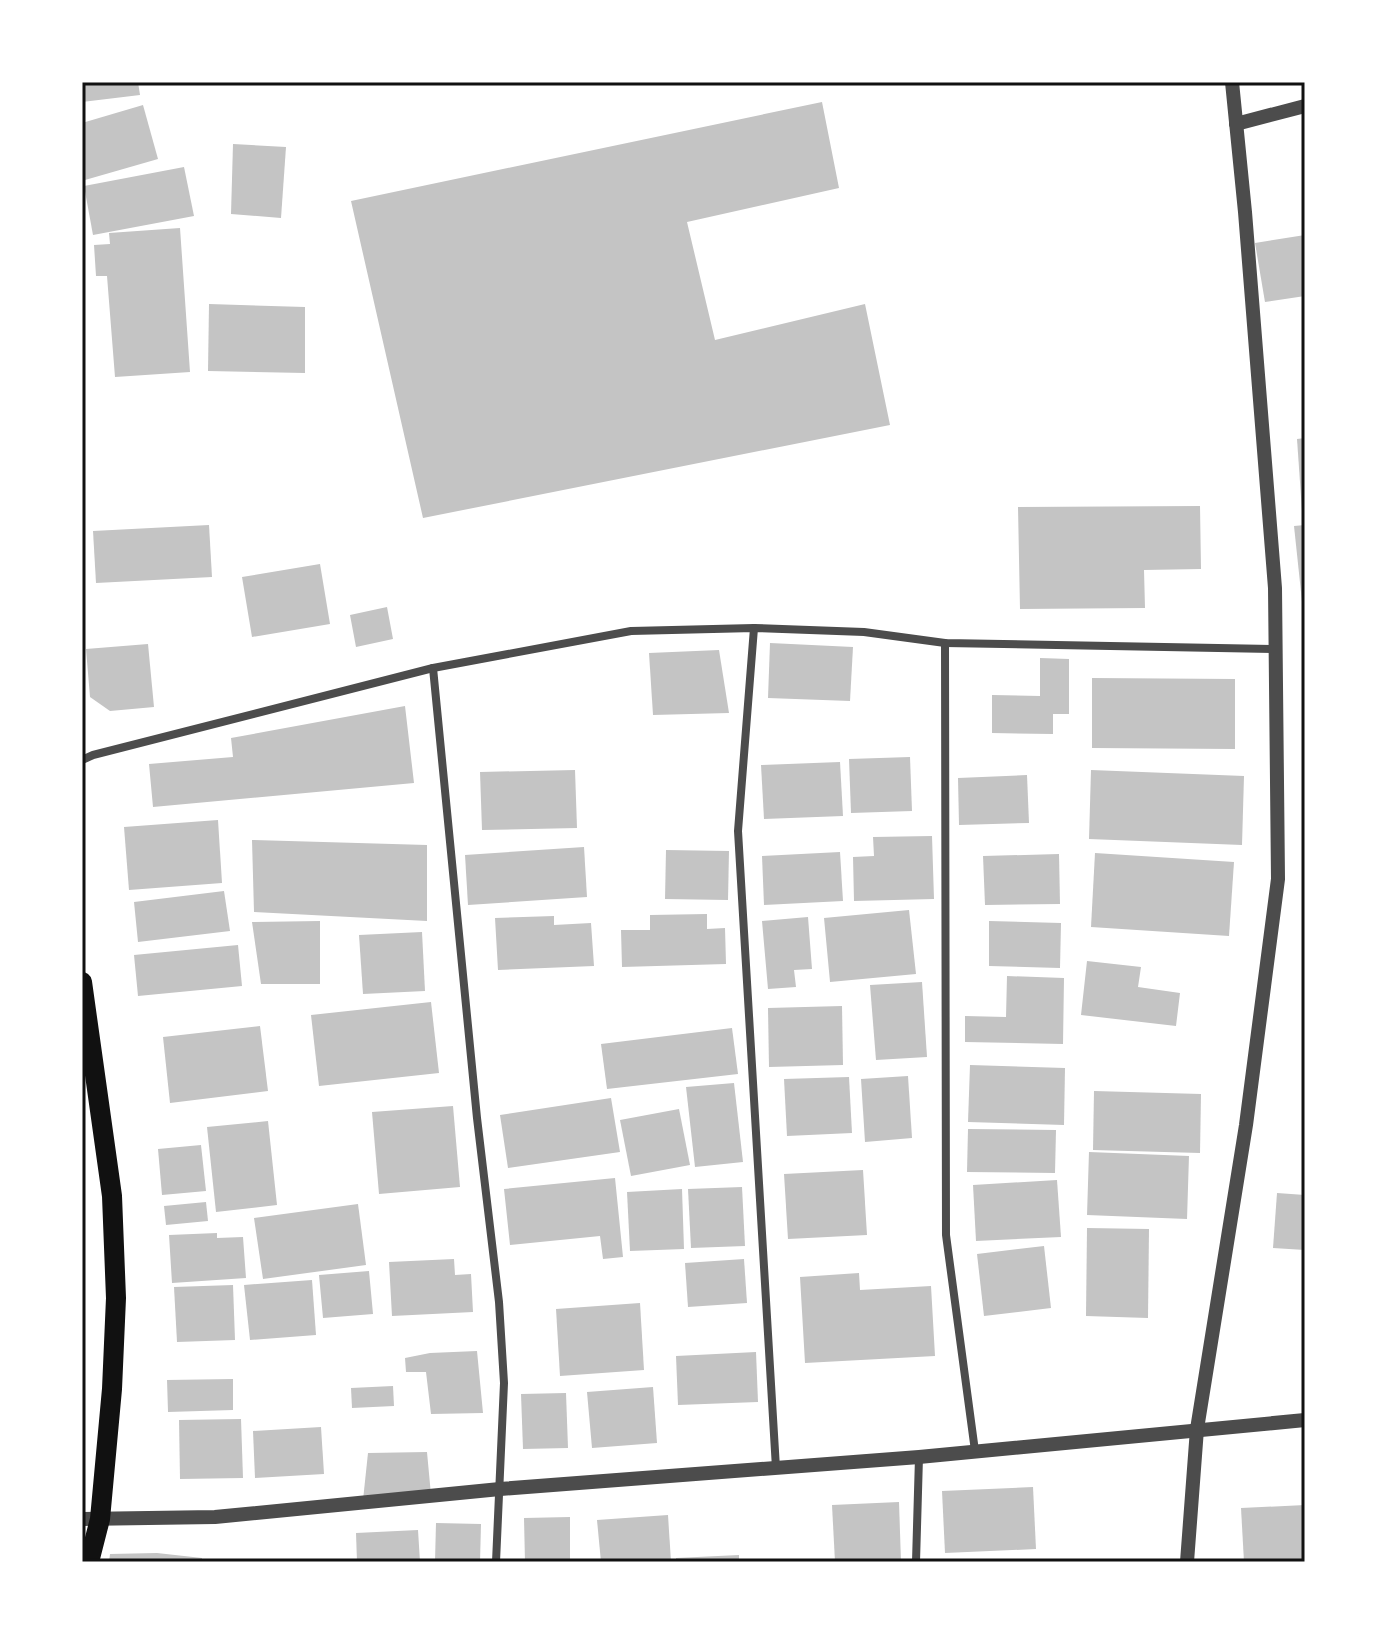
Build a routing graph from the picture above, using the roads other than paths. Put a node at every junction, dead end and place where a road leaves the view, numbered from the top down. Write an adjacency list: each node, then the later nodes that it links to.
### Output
1 (1232, 82): 3 (street)
2 (1305, 106): 3 (street)
3 (1236, 124): 6 (street)
4 (754, 628): 5 (street); 7 (street); 14 (street)
5 (945, 643): 6 (street); 12 (street)
6 (1275, 649): 11 (street)
7 (433, 668): 8 (street); 15 (street)
8 (82, 760)
9 (82, 982): 16 (main road)
10 (1305, 1420): 11 (street)
11 (1197, 1429): 12 (street); 20 (street)
12 (975, 1451): 13 (street)
13 (919, 1457): 14 (street); 19 (street)
14 (776, 1468): 15 (street)
15 (500, 1489): 16 (street); 18 (street)
16 (91, 1519): 17 (main road)
17 (89, 1562)
18 (496, 1562)
19 (916, 1562)
20 (1187, 1562)

